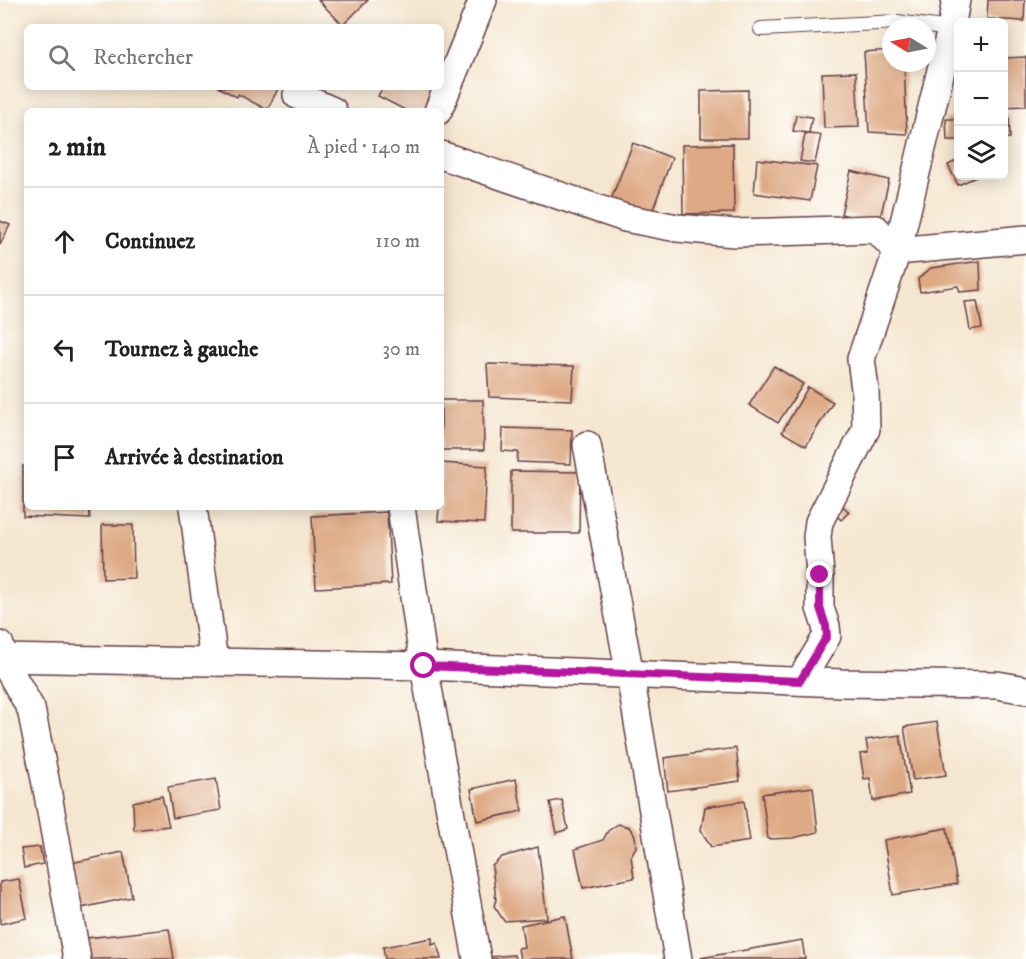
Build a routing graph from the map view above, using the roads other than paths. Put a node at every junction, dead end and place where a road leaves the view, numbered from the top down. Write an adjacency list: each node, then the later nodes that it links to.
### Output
1 (483, 0): 7 (street)
2 (956, 0): 4 (street)
3 (761, 29): 4 (lane)
4 (951, 29): 10 (street)
5 (297, 95): 6 (street)
6 (326, 108)
7 (439, 108)
8 (444, 157): 10 (street)
9 (1026, 239): 10 (street)
10 (897, 250): 18 (street)
11 (587, 445): 17 (street)
12 (193, 510): 15 (street)
13 (401, 510): 16 (street)
14 (1, 653): 15 (street); 20 (street)
15 (214, 662): 16 (street)
16 (424, 666): 17 (street); 21 (street)
17 (630, 675): 18 (street); 22 (street)
18 (800, 681): 19 (street)
19 (1026, 690)
20 (77, 959)
21 (477, 959)
22 (678, 959)

